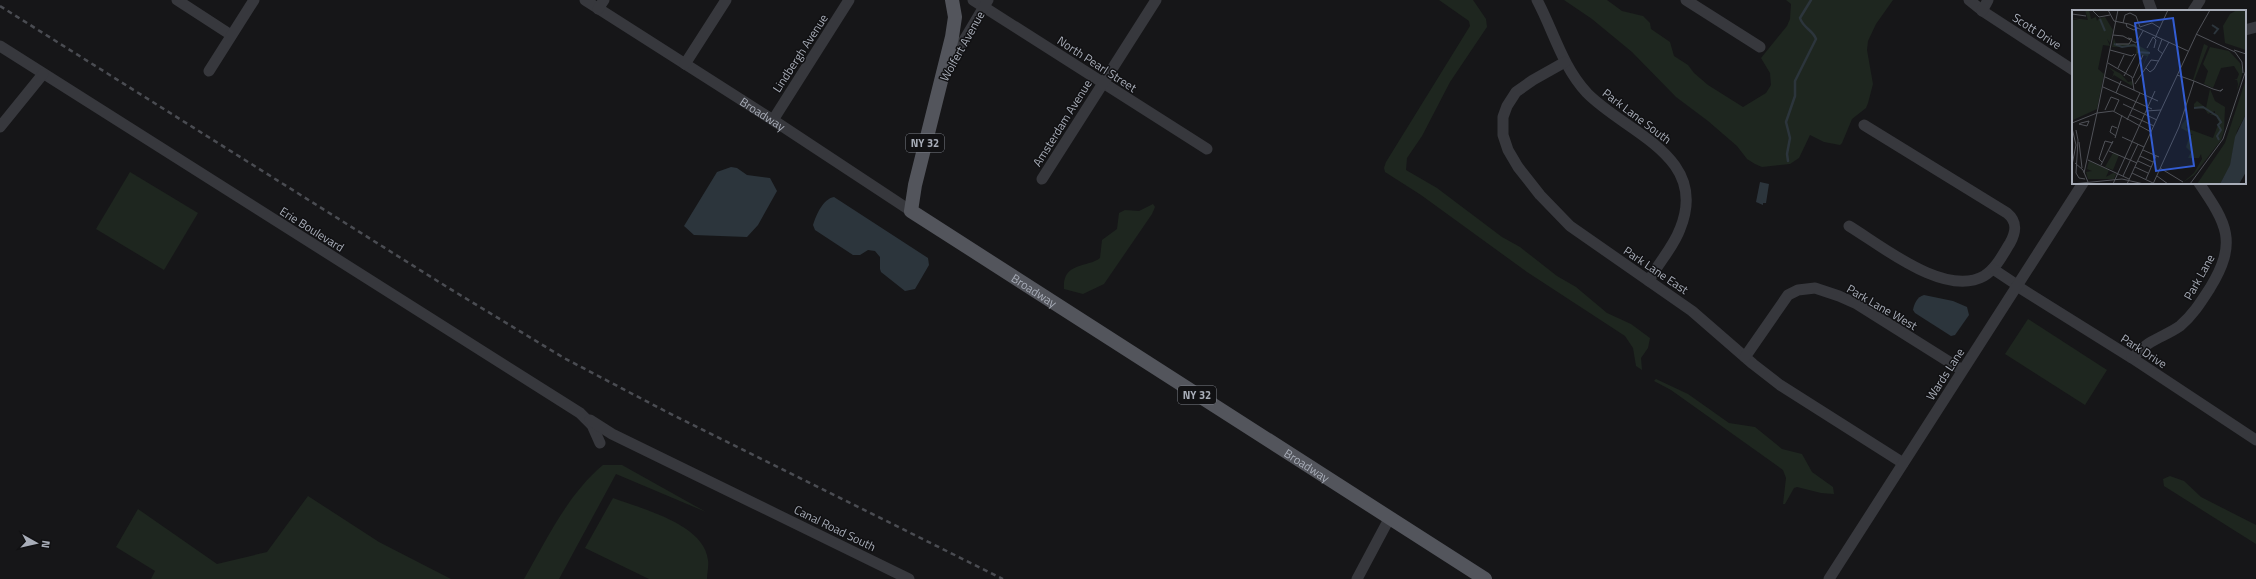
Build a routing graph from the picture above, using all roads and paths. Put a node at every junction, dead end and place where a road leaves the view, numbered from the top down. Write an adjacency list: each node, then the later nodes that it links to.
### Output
1 (177, 0): 22 (street)
2 (254, 0): 22 (street)
3 (585, 0): 15 (street, Broadway)
4 (726, 0): 26 (street)
5 (849, 0): 32 (street, Lindbergh Avenue)
6 (952, 0): 30 (main road, NY 32)
7 (973, 0): 16 (street, North Pearl Street)
8 (1156, 0): 31 (street, Amsterdam Avenue)
9 (1537, 0): 25 (street, Park Lane South)
10 (1686, 0): 24 (street)
11 (1969, 0): 19 (street, Scott Drive)
12 (1988, 0): 19 (street)
13 (2148, 0): 17 (street)
14 (2200, 0): 18 (street)
15 (601, 4): 26 (street, Broadway)
16 (986, 4): 30 (street, Wolfert Avenue); 31 (street, North Pearl Street)
17 (2152, 10)
18 (2194, 10)
19 (1982, 11): 27 (street, Scott Drive)
20 (2256, 27): 21 (street)
21 (2246, 30)
22 (231, 35): 28 (street)
23 (0, 46): 29 (street, Erie Boulevard)
24 (1760, 47)
25 (1565, 62): 42 (street, Park Lane South); 42 (street, Park Lane East)
26 (685, 64): 32 (street, Broadway)
27 (2072, 69)
28 (209, 71)
29 (43, 74): 34 (street); 47 (street, Erie Boulevard)
30 (942, 76): 39 (main road, Wolfert Avenue / NY 32)
31 (1103, 83): 35 (street, North Pearl Street); 36 (street, Amsterdam Avenue)
32 (773, 120): 39 (street, Broadway)
33 (1864, 125): 41 (street)
34 (0, 127)
35 (1207, 149)
36 (1042, 179)
37 (2082, 184): 43 (street, Wards Lane)
38 (2200, 184): 45 (street, Park Lane)
39 (911, 211): 51 (main road, Broadway / NY 32)
40 (1849, 226): 41 (street)
41 (1993, 269): 43 (street, Park Drive)
42 (1649, 280): 44 (street, Park Lane East)
43 (2017, 285): 45 (street, Park Drive); 46 (street, Wards Lane)
44 (1745, 357): 46 (street, Park Lane West); 50 (street, Park Lane East)
45 (2132, 358): 48 (street, Park Drive)
46 (1962, 370): 50 (street, Wards Lane)
47 (580, 413): 49 (street, Erie Boulevard); 52 (street, Canal Road South)
48 (2256, 440)
49 (600, 443)
50 (1903, 462): 55 (street, Wards Lane)
51 (1389, 519): 53 (street); 54 (main road, Broadway / NY 32)
52 (909, 579)
53 (1357, 579)
54 (1485, 579)
55 (1829, 579)

